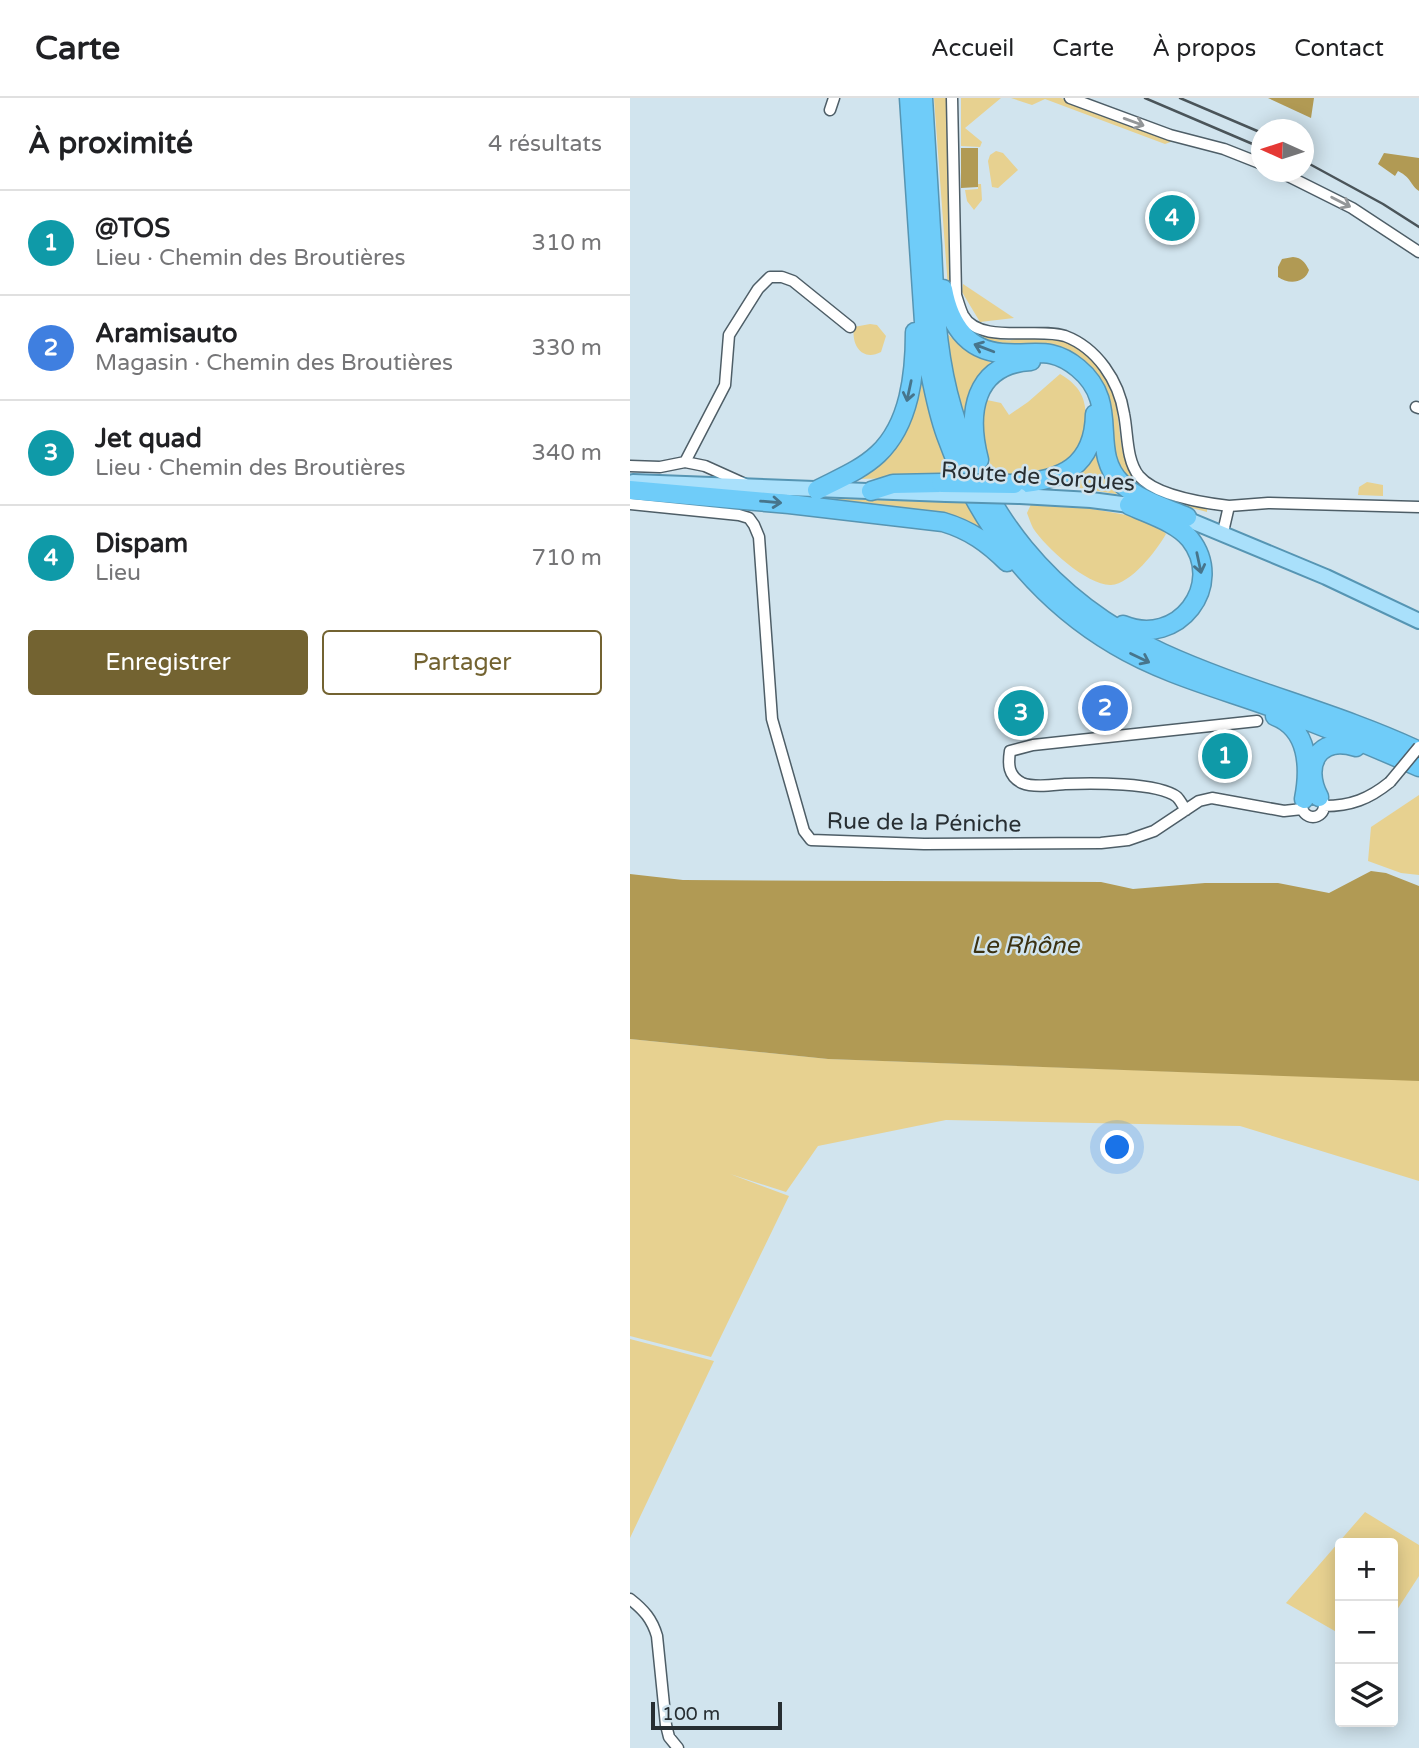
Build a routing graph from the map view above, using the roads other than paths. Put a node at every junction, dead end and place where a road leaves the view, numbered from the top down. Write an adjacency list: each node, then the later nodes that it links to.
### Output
1 (834, 98): 6 (street)
2 (909, 98): 10 (highway)
3 (923, 98): 9 (highway)
4 (952, 98): 23 (street)
5 (1070, 98): 7 (street, one-way to 7)
6 (830, 110)
7 (1251, 160)
8 (1300, 182): 11 (street, one-way to 11)
9 (929, 192): 25 (highway, one-way to 9); 27 (highway)
10 (916, 227): 18 (highway, one-way to 18); 29 (highway)
11 (1419, 252)
12 (850, 327): 13 (street)
13 (685, 462): 14 (street); 16 (street)
14 (630, 466)
15 (630, 482): 16 (main road)
16 (752, 487): 18 (main road)
17 (630, 490): 29 (highway, one-way to 29)
18 (817, 490): 20 (main road)
19 (1017, 490): 20 (highway, bridge); 22 (main road, Route de Sorgues); 27 (highway)
20 (871, 491)
21 (630, 504): 35 (street, Rue de la Péniche)
22 (1129, 505): 25 (main road, Route de Sorgues); 27 (highway, one-way to 27)
23 (1229, 506): 24 (street); 26 (street)
24 (1419, 507)
25 (1187, 517): 26 (main road, Route de Sorgues)
26 (1223, 533): 28 (main road, Route de Sorgues)
27 (1012, 534): 32 (highway)
28 (1419, 621)
29 (1093, 631): 30 (highway, one-way to 30)
30 (1189, 680): 33 (highway); 34 (highway)
31 (1257, 721): 35 (street)
32 (1416, 748): 34 (street, bridge)
33 (1419, 770): 34 (highway)
34 (1312, 803): 35 (street)
35 (1186, 810)
36 (630, 1599): 37 (street)
37 (678, 1748)

